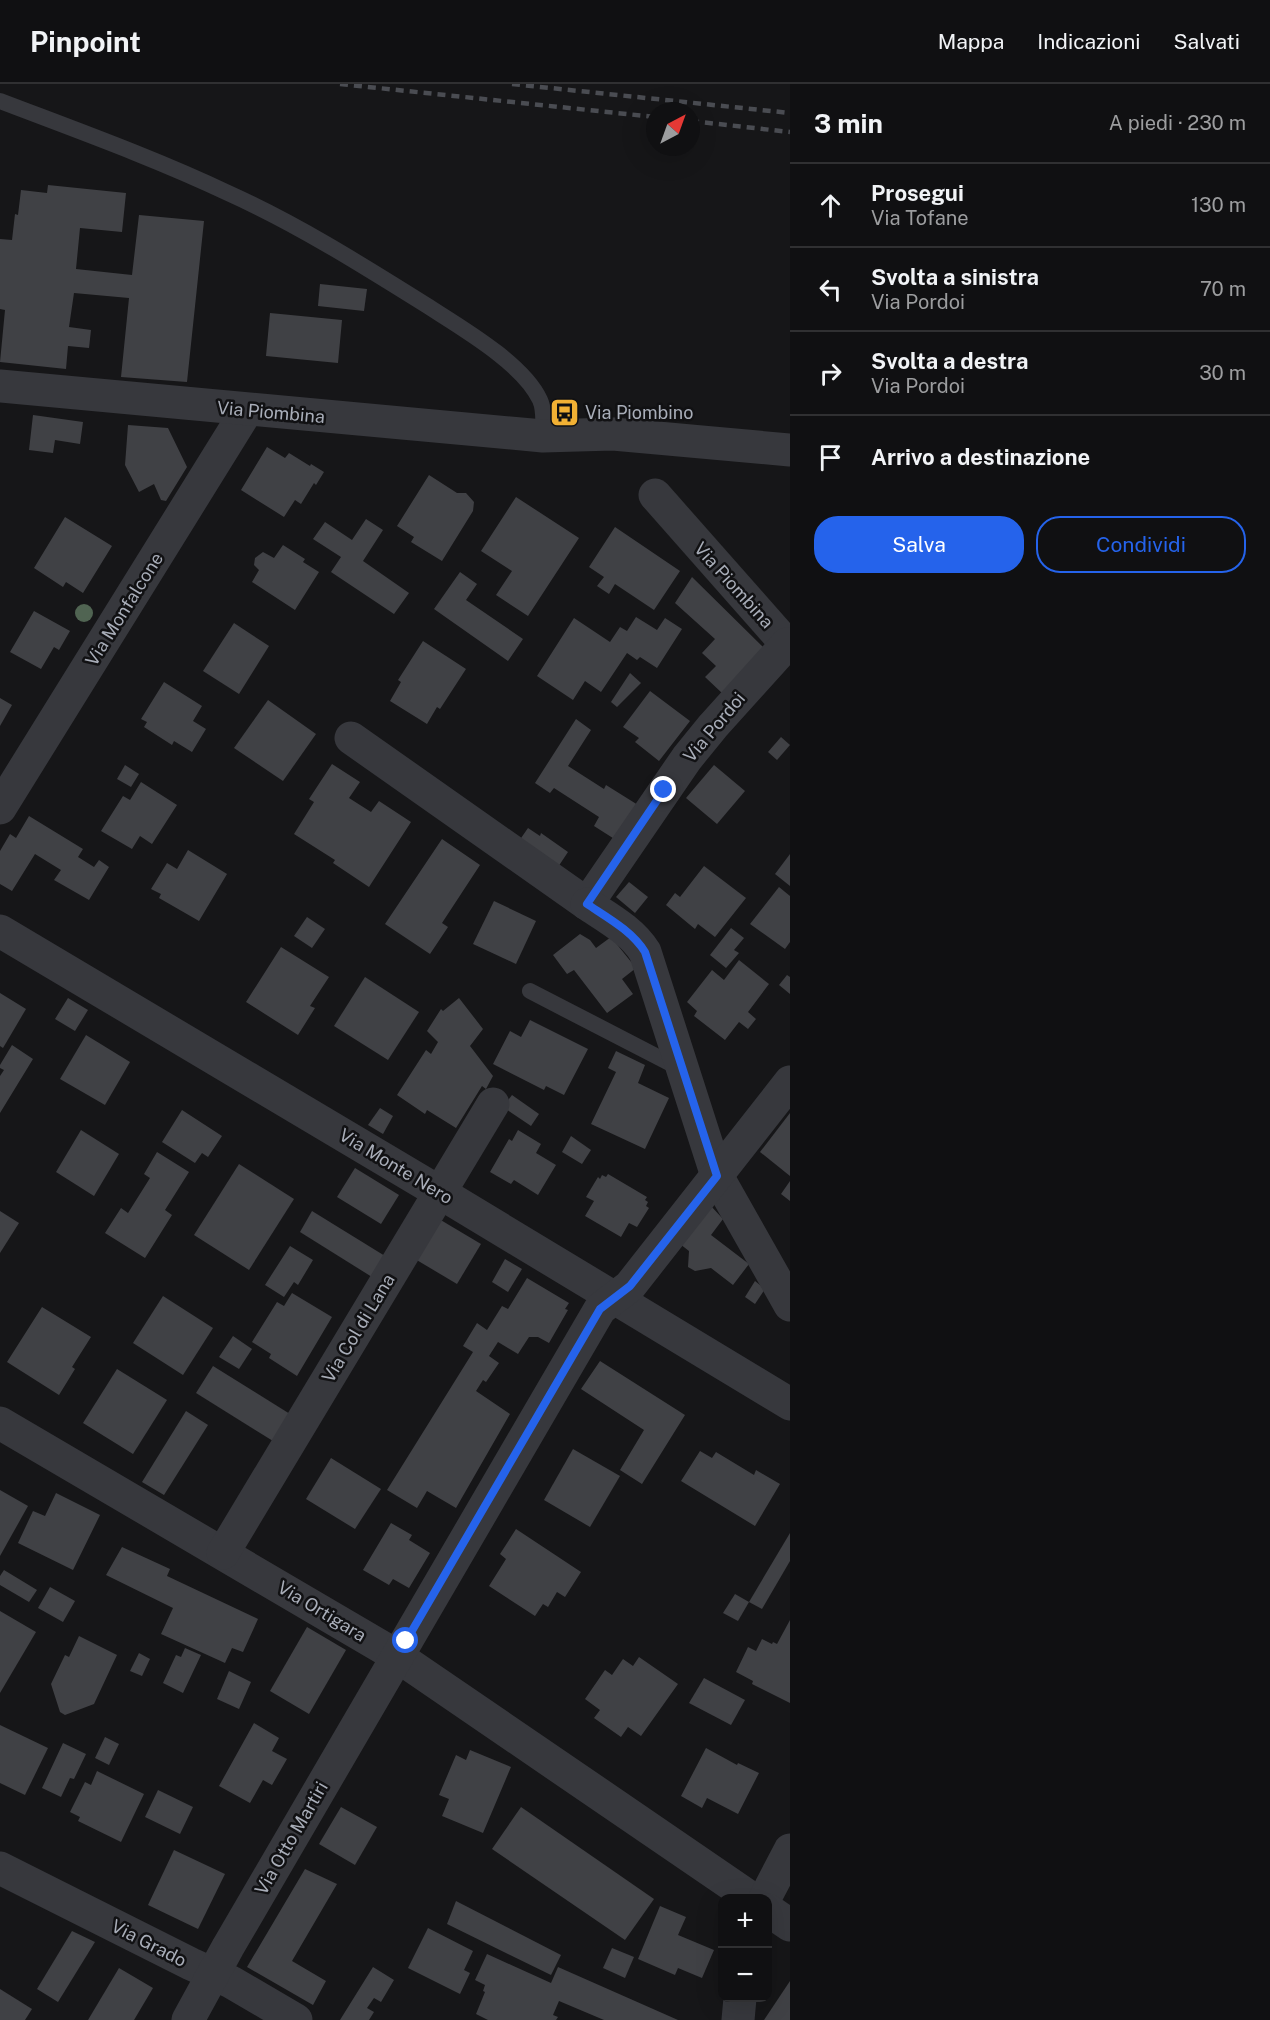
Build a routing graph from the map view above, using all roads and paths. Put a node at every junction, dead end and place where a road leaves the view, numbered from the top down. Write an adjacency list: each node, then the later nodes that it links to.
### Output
1 (0, 101): 4 (lane)
2 (0, 386): 3 (street, Via Piombina)
3 (248, 410): 4 (street, Via Piombina); 10 (street, Via Monfalcone)
4 (543, 436): 5 (street, Via Piombina); 6 (street, Via Piombina)
5 (790, 450)
6 (790, 473)
7 (655, 495): 8 (street, Via Piombina)
8 (788, 646): 11 (street, Via Pordoi)
9 (351, 738): 11 (street)
10 (0, 808)
11 (587, 904): 14 (street)
12 (0, 931): 18 (street, Via Monte Nero)
13 (530, 991): 14 (lane)
14 (683, 1070): 17 (street)
15 (790, 1082): 17 (street, Via Otto Martiri)
16 (494, 1104): 18 (street, Via Col di Lana)
17 (717, 1176): 19 (street, Via Otto Martiri); 20 (street)
18 (439, 1192): 19 (street, Via Monte Nero); 23 (street, Via Col di Lana)
19 (615, 1299): 21 (street, Via Monte Nero); 24 (street, Via Otto Martiri)
20 (790, 1305)
21 (790, 1404)
22 (0, 1423): 23 (street, Via Ortigara)
23 (223, 1553): 24 (street, Via Ortigara)
24 (397, 1656): 27 (street, Via Ortigara); 31 (street, Via Otto Martiri)
25 (790, 1850): 28 (street)
26 (0, 1868): 31 (street, Via Grado)
27 (744, 1894)
28 (768, 1894)
29 (772, 1913): 30 (street)
30 (790, 1925)
31 (213, 1973): 33 (street, Via Otto Martiri); 34 (street, Via Grado)
32 (740, 2002): 35 (street)
33 (188, 2020)
34 (296, 2020)
35 (738, 2020)

